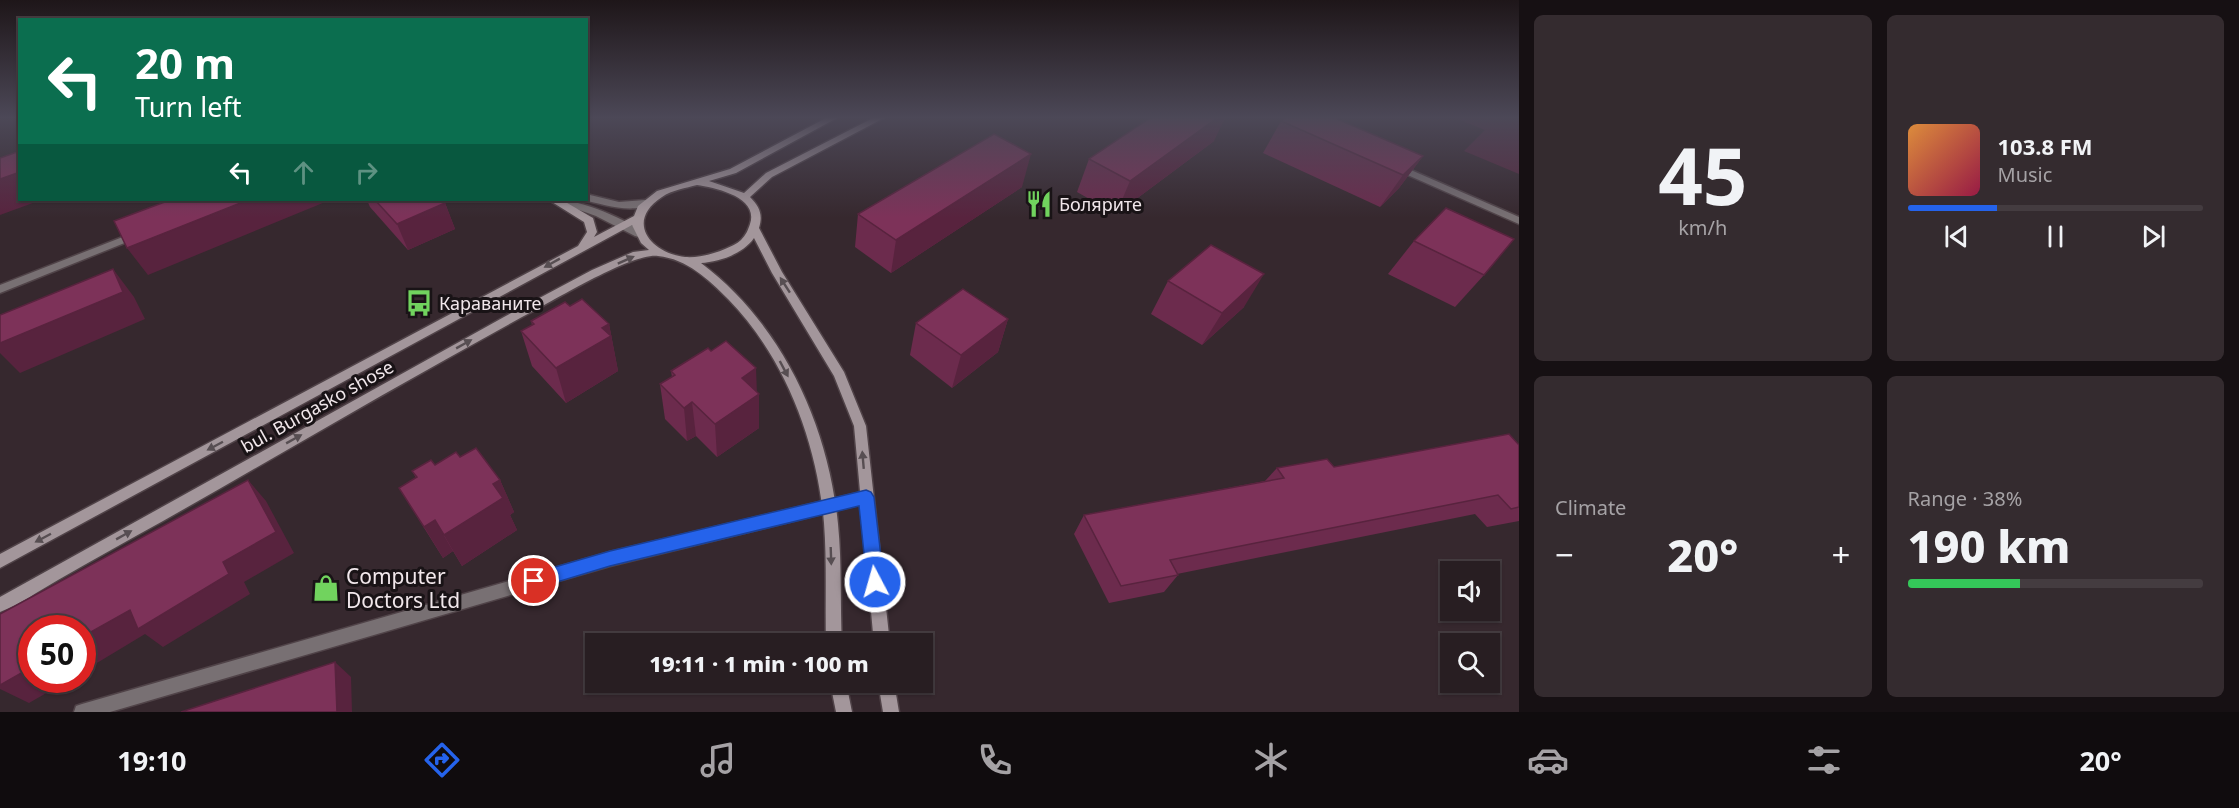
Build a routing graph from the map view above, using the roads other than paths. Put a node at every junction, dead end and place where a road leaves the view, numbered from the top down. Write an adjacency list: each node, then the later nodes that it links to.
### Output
1 (770, 151): 4 (main road)
2 (815, 151): 6 (main road)
3 (1390, 164): 11 (street)
4 (697, 182): 6 (main road); 9 (main road)
5 (588, 197): 9 (street)
6 (745, 197): 13 (main road)
7 (558, 201): 16 (main road)
8 (563, 201): 12 (street)
9 (645, 203): 10 (main road)
10 (636, 219): 12 (main road, bul. Burgasko shose); 15 (main road)
11 (1519, 221)
12 (622, 226): 15 (street); 16 (main road, bul. Burgasko shose)
13 (754, 228): 18 (main road); 20 (main road, one-way to 13)
14 (150, 230): 19 (street)
15 (639, 234): 17 (main road)
16 (583, 246): 22 (main road, bul. Burgasko shose, one-way to 22)
17 (657, 252): 18 (main road); 23 (main road, bul. Burgasko shose, one-way to 17)
18 (689, 260): 21 (main road, one-way to 21)
19 (0, 289)
20 (866, 497): 21 (street); 25 (main road)
21 (829, 507): 24 (main road, one-way to 24); 28 (street)
22 (0, 561)
23 (0, 605)
24 (834, 633)
25 (881, 633)
26 (840, 693): 30 (main road)
27 (888, 693): 31 (main road)
28 (99, 710): 29 (street)
29 (82, 712)
30 (844, 712)
31 (891, 712)

